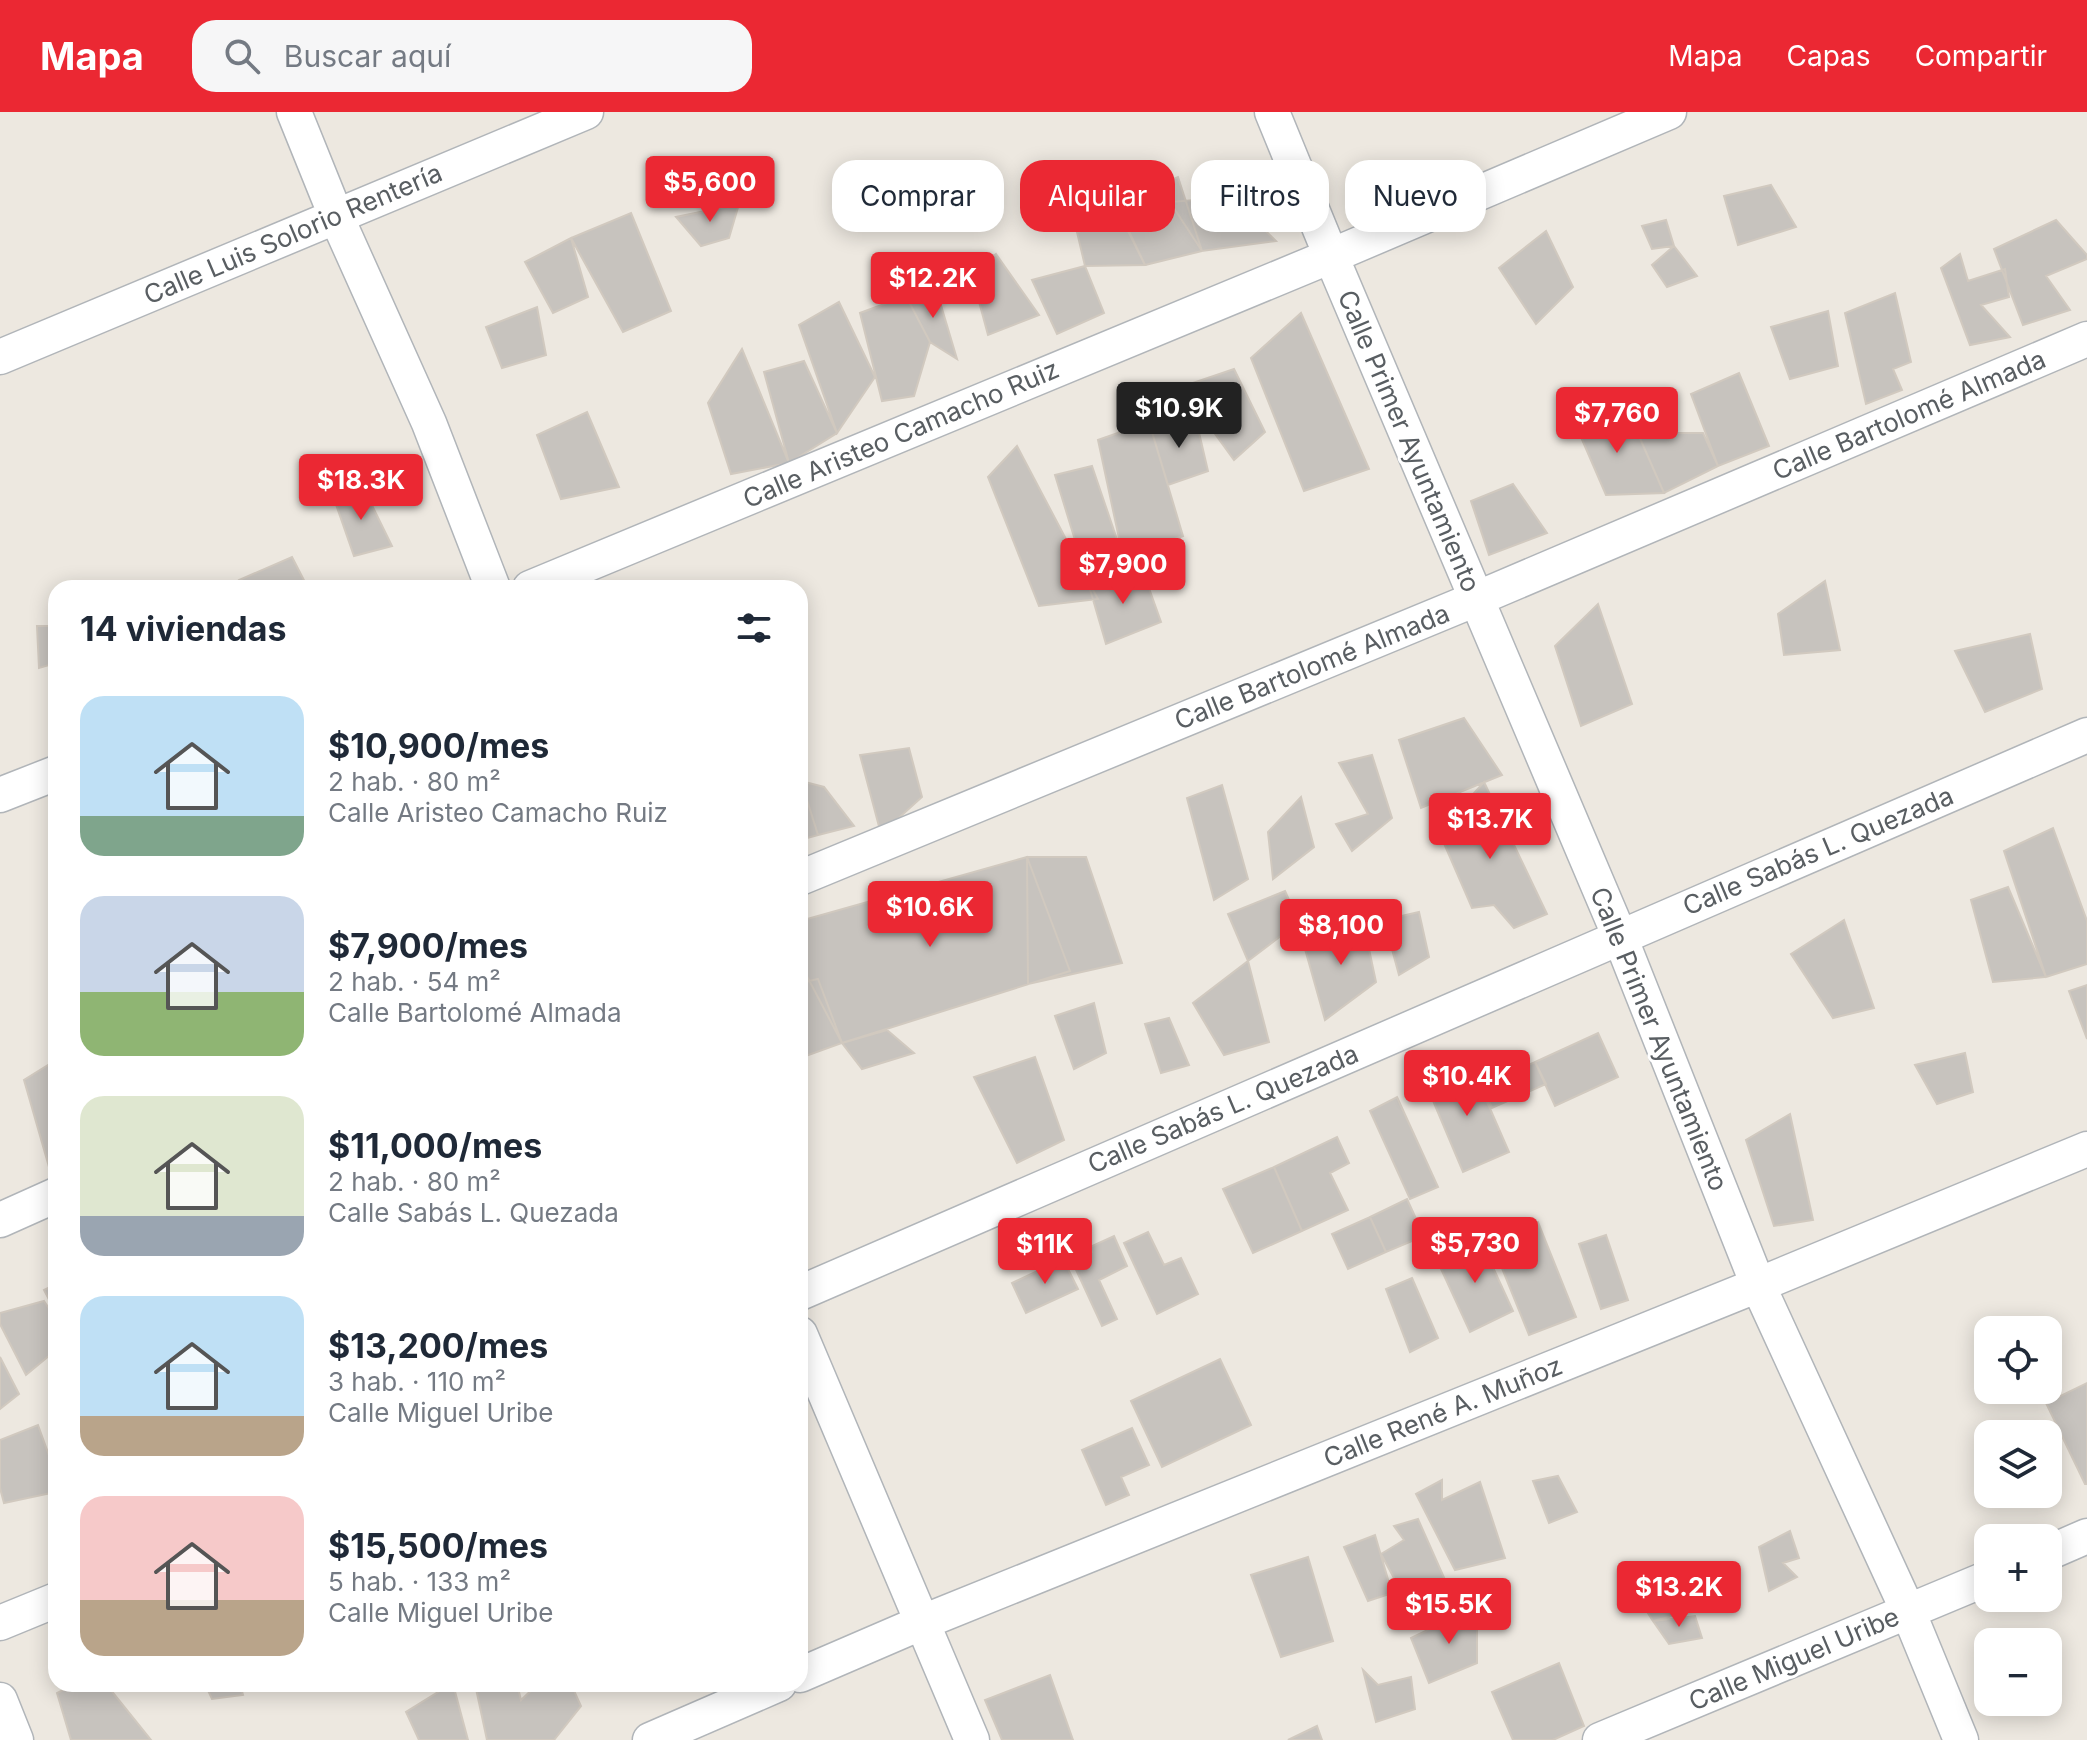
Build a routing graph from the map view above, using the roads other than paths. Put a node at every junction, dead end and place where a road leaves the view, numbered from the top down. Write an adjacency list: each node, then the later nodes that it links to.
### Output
1 (294, 112): 5 (street)
2 (586, 112): 5 (street, Calle Luis Solorio Rentería)
3 (1272, 112): 6 (street, Calle Primer Ayuntamiento)
4 (1669, 112): 6 (street, Calle Aristeo Camacho Ruiz)
5 (336, 216): 8 (street, Calle Luis Solorio Rentería); 9 (street)
6 (1331, 256): 10 (street, Calle Aristeo Camacho Ruiz); 11 (street, Calle Primer Ayuntamiento)
7 (2087, 339): 11 (street, Calle Bartolomé Almada)
8 (0, 357)
9 (490, 580)
10 (549, 580)
11 (1476, 599): 15 (street, Calle Bartolomé Almada); 16 (street, Calle Primer Ayuntamiento)
12 (2087, 735): 16 (street, Calle Sabás L. Quezada)
13 (48, 776): 14 (street)
14 (0, 795)
15 (808, 875)
16 (1620, 937): 20 (street, Calle Primer Ayuntamiento); 21 (street, Calle Sabás L. Quezada)
17 (2087, 1149): 20 (street, Calle René A. Muñoz)
18 (48, 1199): 19 (street)
19 (0, 1220)
20 (1758, 1285): 27 (street, Calle Primer Ayuntamiento); 28 (street, Calle René A. Muñoz)
21 (808, 1290)
22 (808, 1353): 28 (street)
23 (2087, 1536): 24 (street)
24 (2062, 1547)
25 (1974, 1584): 27 (street, Calle Miguel Uribe)
26 (48, 1603): 29 (street)
27 (1908, 1611): 36 (street, Calle Miguel Uribe); 37 (street, Calle Primer Ayuntamiento)
28 (923, 1622): 30 (street, Calle René A. Muñoz); 35 (street)
29 (0, 1623)
30 (808, 1672)
31 (761, 1692): 34 (street)
32 (0, 1700): 33 (street)
33 (16, 1740)
34 (650, 1740)
35 (972, 1740)
36 (1600, 1740)
37 (1961, 1740)

